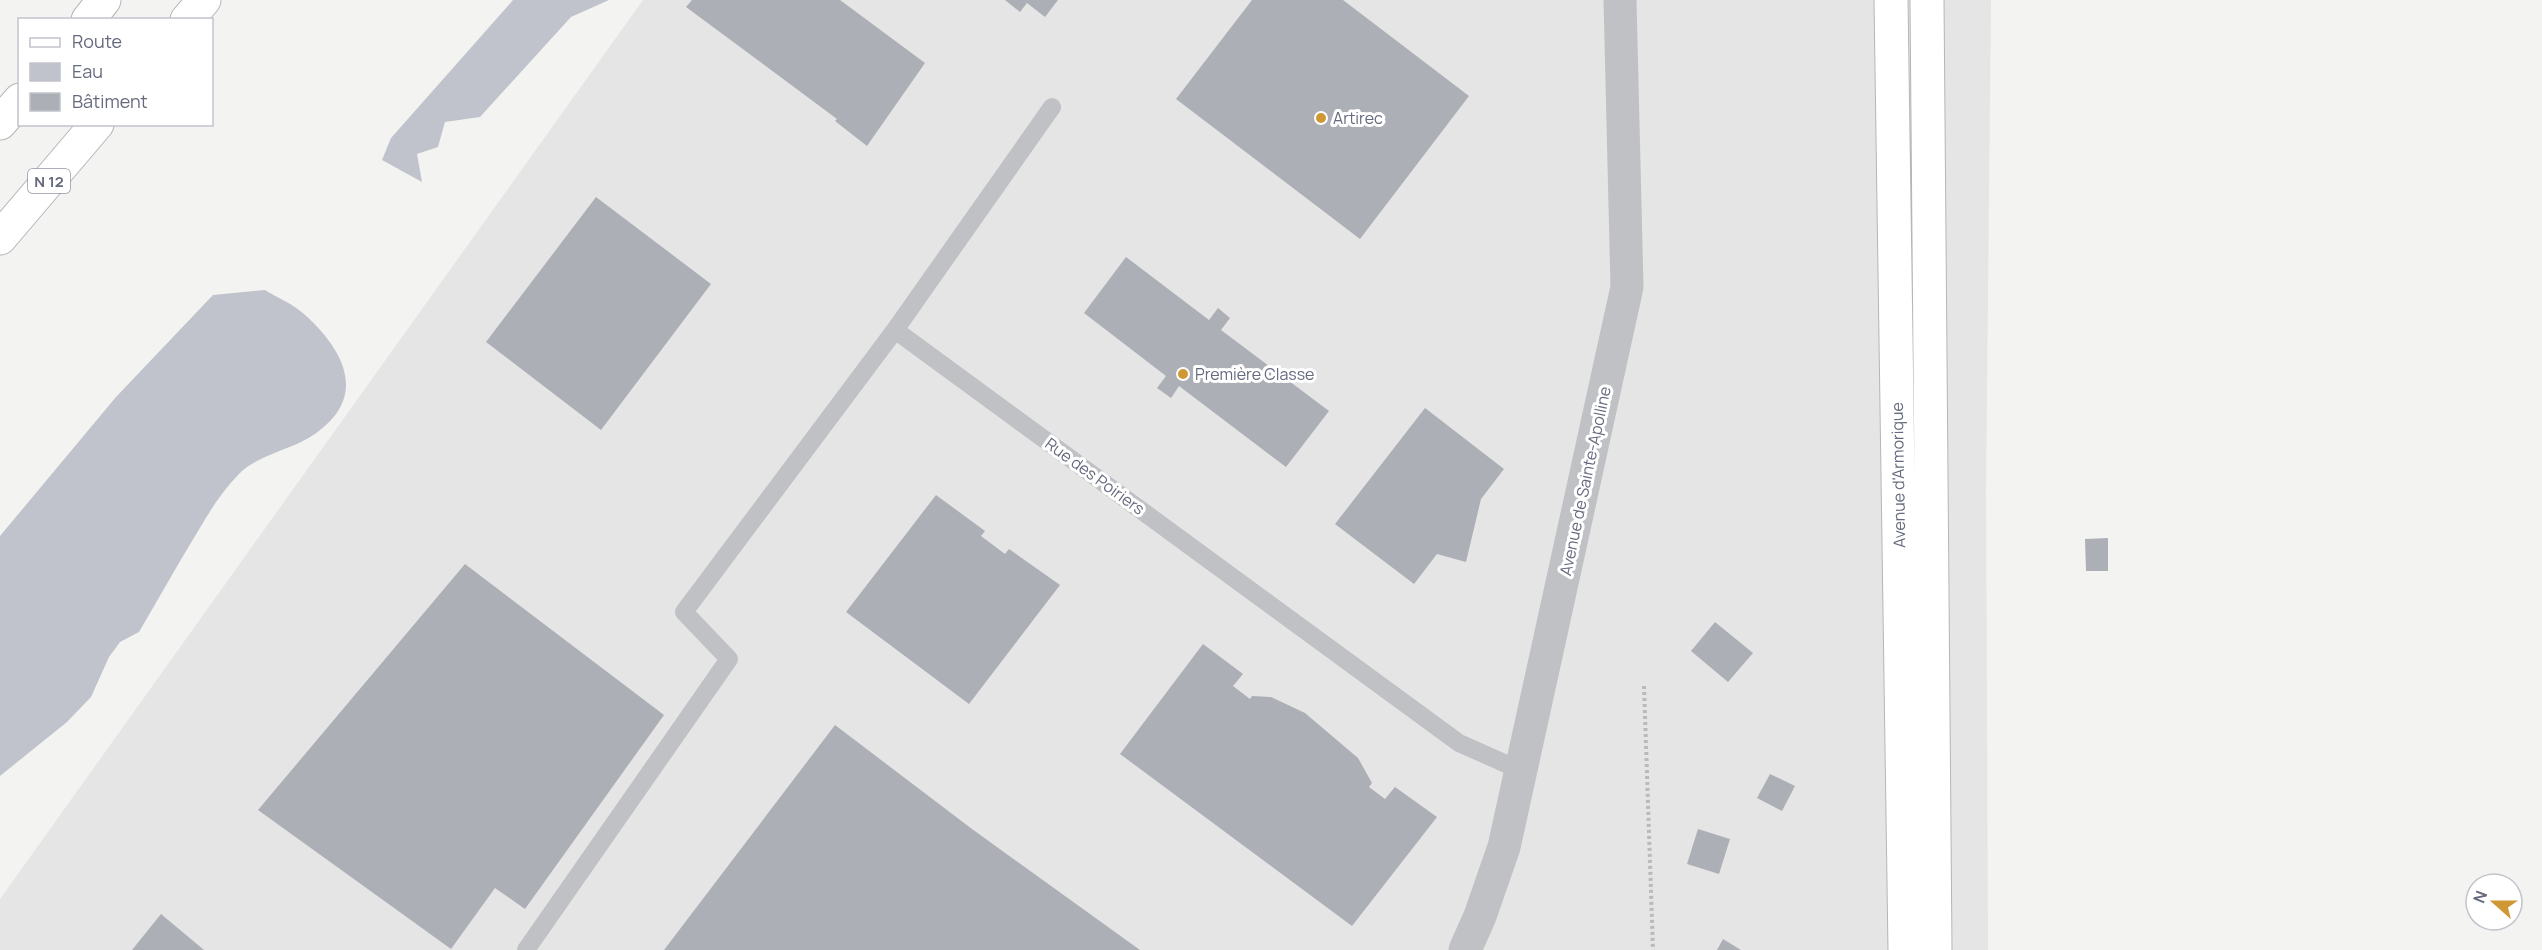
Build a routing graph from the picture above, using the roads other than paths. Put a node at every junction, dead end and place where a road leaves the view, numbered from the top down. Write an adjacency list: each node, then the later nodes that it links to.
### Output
1 (104, 0): 6 (main road)
2 (204, 0): 7 (main road)
3 (1620, 0): 14 (street, Avenue de Sainte-Apolline)
4 (1892, 0): 17 (main road, Avenue d'Armorique)
5 (1927, 0): 18 (main road, Avenue d'Armorique)
6 (90, 18)
7 (189, 18)
8 (18, 102): 10 (main road)
9 (1052, 107): 13 (lane)
10 (0, 123)
11 (96, 126): 12 (main road, N 12)
12 (0, 238)
13 (895, 330): 14 (lane, Rue des Poiriers); 15 (lane)
14 (1522, 771): 16 (street, Avenue de Sainte-Apolline)
15 (526, 950)
16 (1465, 950)
17 (1905, 950)
18 (1935, 950)

